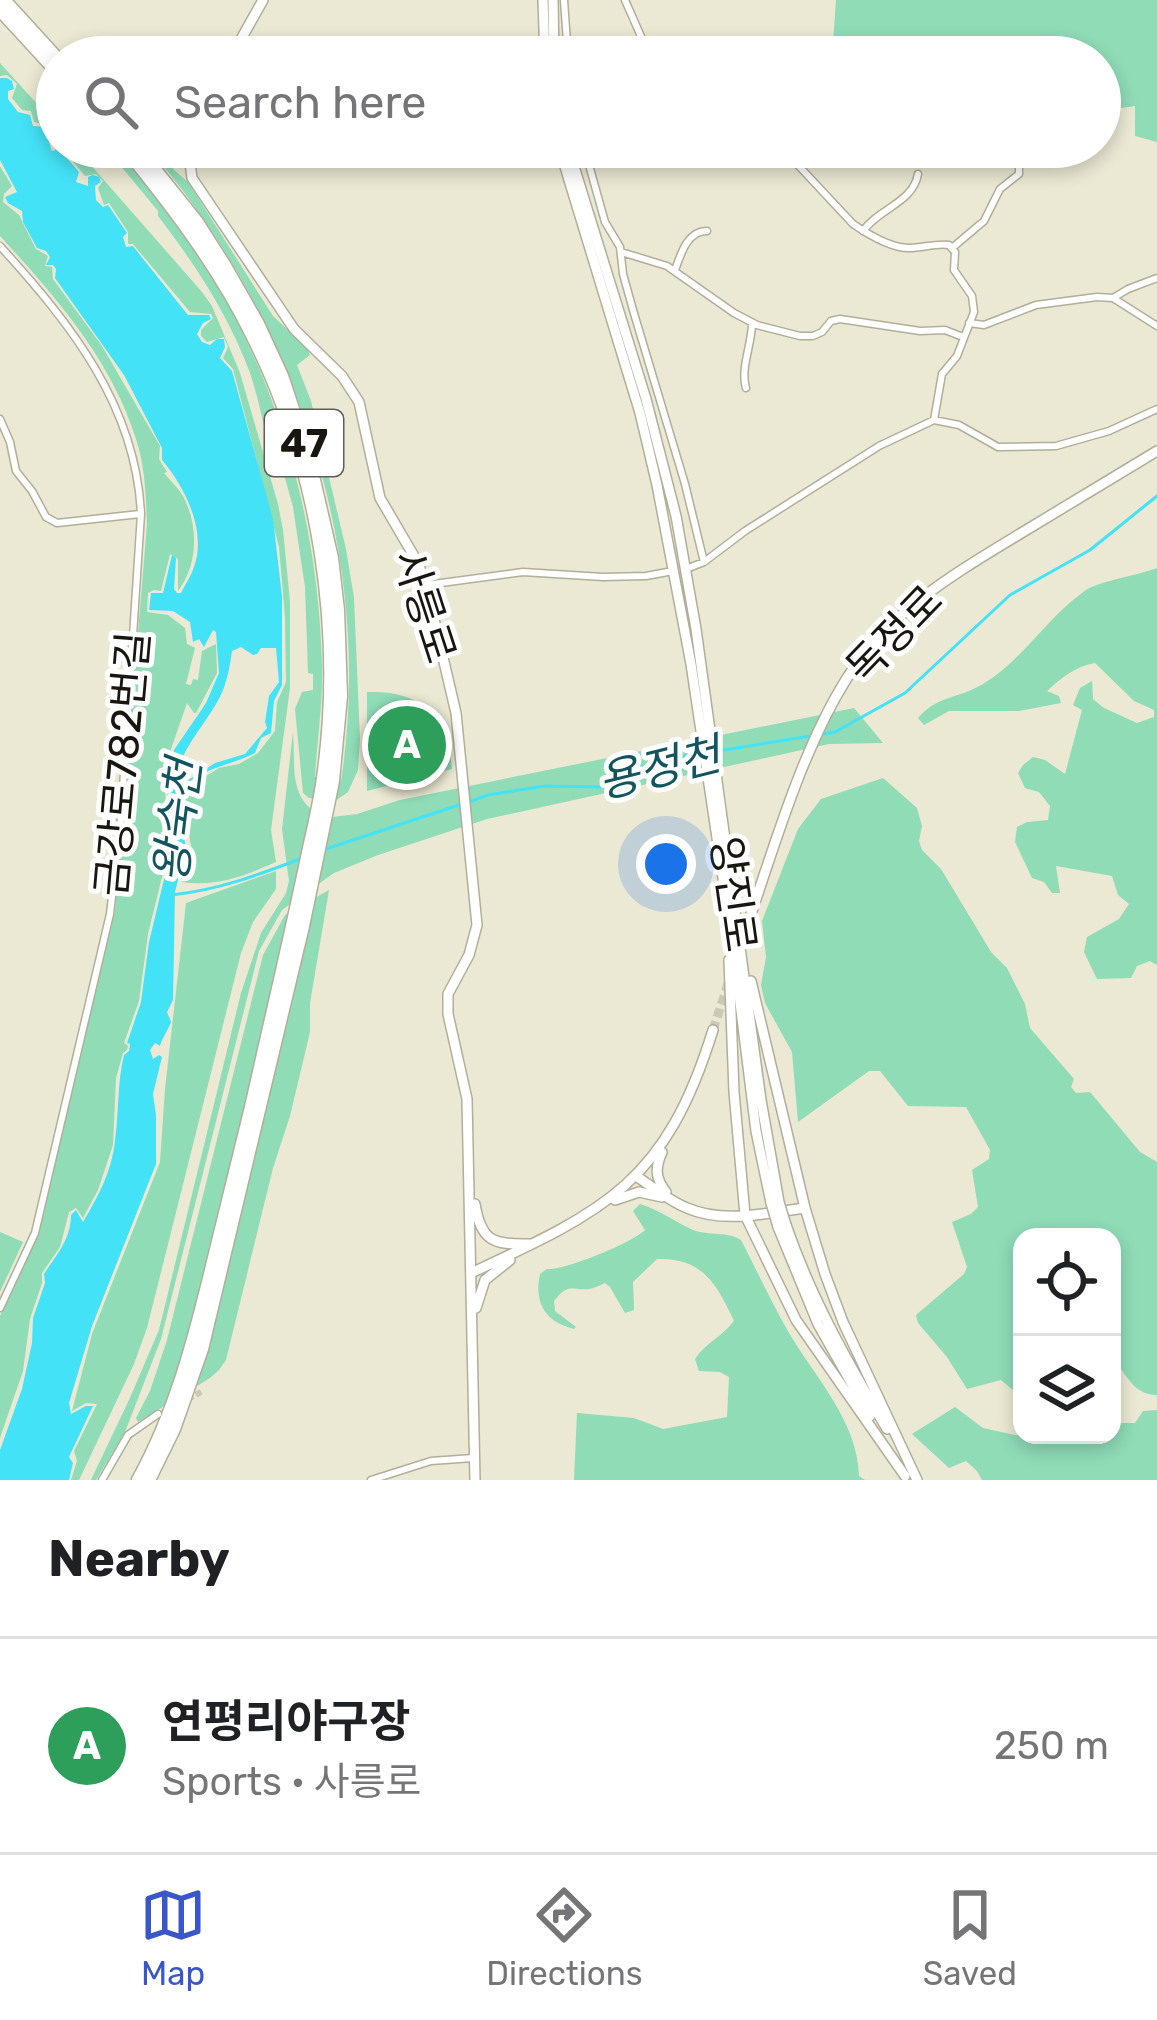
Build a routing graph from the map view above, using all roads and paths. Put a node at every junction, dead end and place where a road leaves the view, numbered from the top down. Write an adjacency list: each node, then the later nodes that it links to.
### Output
1 (4, 0): 8 (highway)
2 (263, 0): 9 (main road)
3 (543, 0): 10 (main road)
4 (553, 0): 11 (main road)
5 (564, 0): 12 (street)
6 (625, 0): 13 (street)
7 (0, 10): 14 (highway)
8 (37, 36)
9 (243, 36)
10 (544, 36)
11 (554, 36)
12 (567, 36)
13 (641, 36)
14 (36, 49)
15 (141, 168): 44 (highway, 47)
16 (154, 168): 44 (highway, 47)
17 (191, 168): 43 (main road, 사릉로)
18 (570, 168): 42 (main road, 양진로)
19 (590, 168): 27 (street)
20 (800, 168): 24 (street)
21 (1019, 168): 26 (street)
22 (918, 174): 24 (street)
23 (707, 231): 28 (street)
24 (863, 231): 26 (street)
25 (0, 246): 40 (street, 금강로782번길)
26 (952, 248): 32 (street)
27 (621, 252): 28 (street); 41 (street)
28 (675, 270): 31 (street)
29 (1157, 278): 30 (street)
30 (1114, 298): 32 (street); 33 (street)
31 (752, 323): 34 (street); 35 (street)
32 (969, 323): 34 (street)
33 (1157, 326)
34 (963, 337): 38 (street)
35 (746, 388)
36 (1157, 409): 38 (street)
37 (0, 419): 40 (street)
38 (934, 420): 41 (street)
39 (1157, 451): 47 (main road, 독정로)
40 (141, 514): 62 (street, 금강로782번길)
41 (704, 562): 42 (street)
42 (680, 570): 43 (street); 45 (main road, 양진로)
43 (426, 585): 53 (main road, 사릉로)
44 (328, 780): 49 (highway, 47)
45 (714, 780): 46 (main road, 양진로); 48 (main road, 양진로)
46 (736, 908): 55 (main road, 양진로); 56 (main road)
47 (750, 916)
48 (729, 919): 55 (main road, 양진로); 57 (main road)
49 (298, 925): 68 (highway, 47); 69 (highway, 47)
50 (713, 1030): 51 (main road)
51 (671, 1131): 52 (main road); 54 (main road)
52 (636, 1176): 54 (main road); 58 (main road)
53 (470, 1178): 60 (main road); 61 (main road, 사릉로)
54 (673, 1201): 57 (main road); 58 (main road)
55 (775, 1202): 59 (main road, 양진로, bridge)
56 (805, 1208): 57 (main road); 72 (main road)
57 (745, 1215): 66 (main road)
58 (586, 1216): 60 (main road)
59 (782, 1226): 66 (main road, 양진로); 72 (main road, 양진로)
60 (534, 1244): 61 (main road); 63 (main road)
61 (470, 1273): 63 (main road, 사릉로)
62 (0, 1308)
63 (472, 1333): 65 (main road, 사릉로)
64 (158, 1414): 67 (street)
65 (476, 1457): 70 (street); 71 (main road, 사릉로)
66 (906, 1478)
67 (102, 1480)
68 (138, 1480)
69 (149, 1480)
70 (371, 1480)
71 (475, 1480)
72 (917, 1480)

